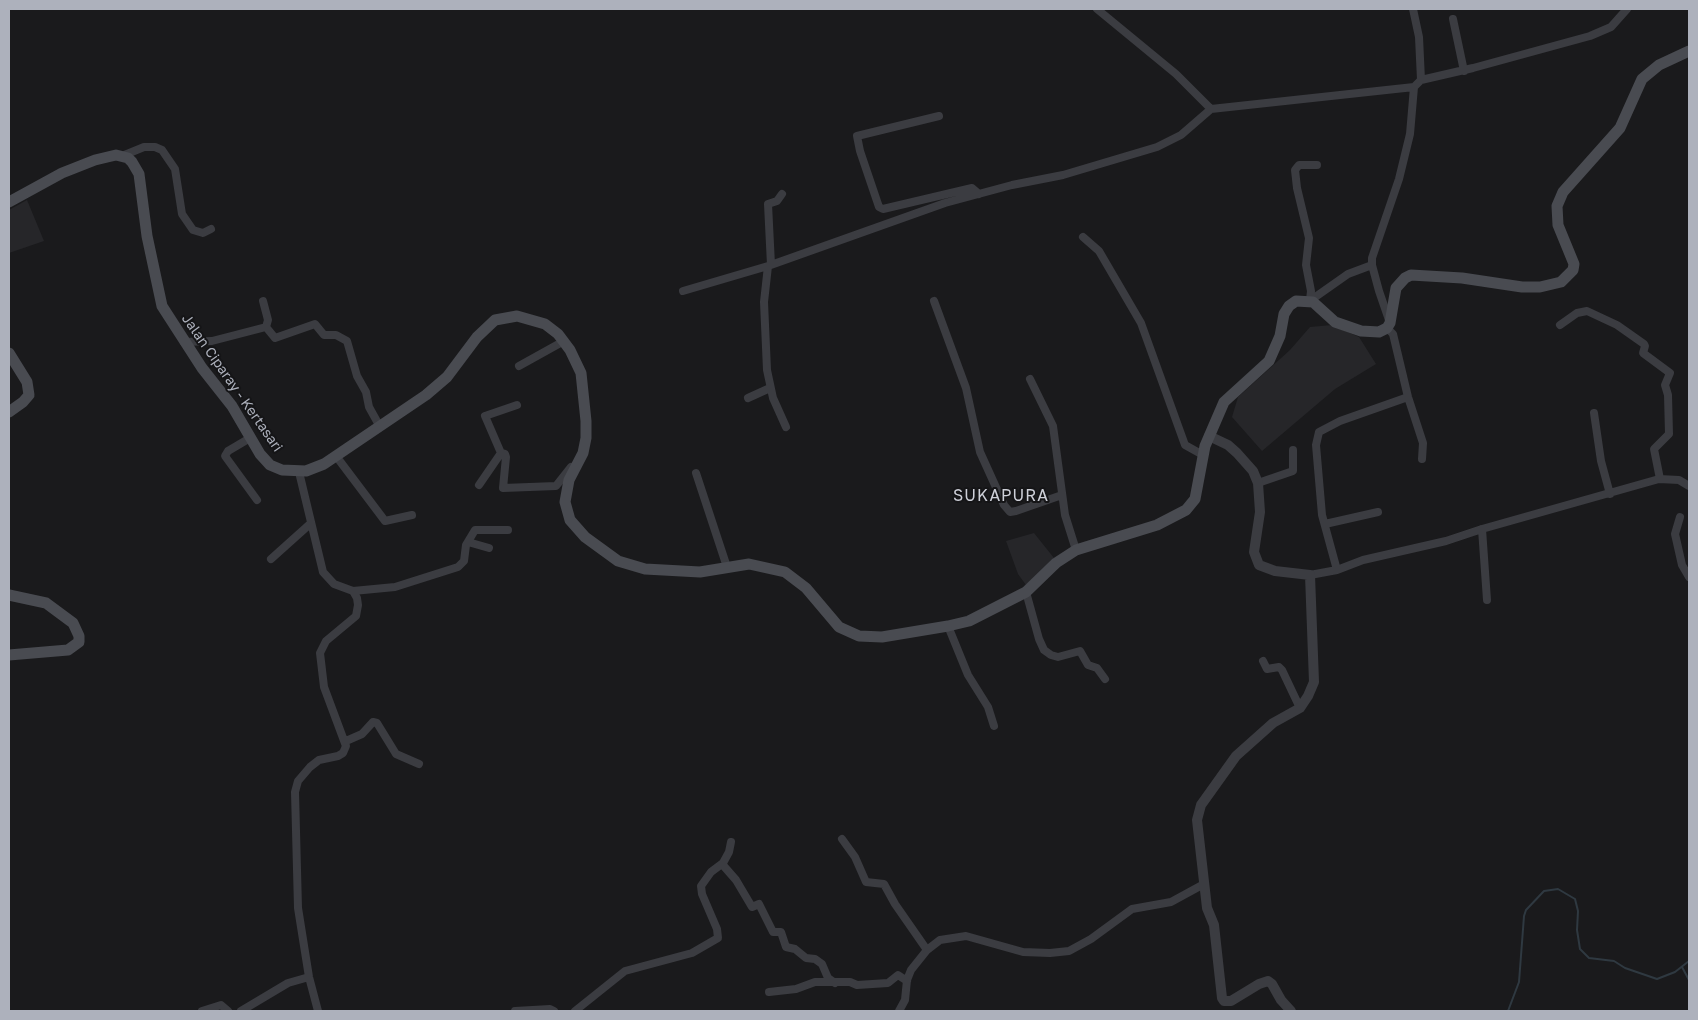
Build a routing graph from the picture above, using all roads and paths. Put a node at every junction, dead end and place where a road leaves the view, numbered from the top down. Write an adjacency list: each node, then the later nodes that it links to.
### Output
1 (1097, 9): 9 (street)
2 (1413, 9): 7 (street)
3 (1627, 9): 6 (street)
4 (1454, 19): 6 (street)
5 (1689, 51): 26 (main road)
6 (1464, 71): 7 (street)
7 (1421, 80): 8 (street)
8 (1414, 87): 9 (street); 18 (street)
9 (1211, 109): 14 (street)
10 (939, 116): 14 (street)
11 (122, 156): 15 (main road); 16 (street); 28 (main road, Jalan Ciparay - Kertasari)
12 (1317, 165): 21 (street)
13 (782, 194): 19 (street)
14 (979, 194): 19 (street)
15 (9, 202)
16 (211, 229)
17 (1083, 237): 44 (street)
18 (1372, 265): 21 (street); 26 (street)
19 (769, 266): 20 (street); 32 (street)
20 (683, 291)
21 (1310, 300): 26 (main road); 40 (main road, Jalan Ciparay - Kertasari)
22 (263, 301): 25 (street)
23 (934, 301): 55 (street)
24 (1560, 325): 50 (street)
25 (266, 326): 28 (street); 38 (street)
26 (1389, 326): 33 (street)
27 (564, 341): 30 (street); 38 (main road, Jalan Ciparay - Kertasari); 46 (main road, Jalan Ciparay - Kertasari)
28 (184, 342): 41 (main road, Jalan Ciparay - Kertasari)
29 (9, 353): 36 (main road)
30 (519, 366)
31 (1030, 379): 55 (street)
32 (770, 388): 34 (street); 39 (street)
33 (1408, 397): 47 (street); 61 (street)
34 (748, 398)
35 (517, 405): 43 (street)
36 (9, 412)
37 (1594, 413): 54 (street)
38 (379, 425): 45 (main road, Jalan Ciparay - Kertasari)
39 (786, 427)
40 (1209, 436): 44 (main road, Jalan Ciparay - Kertasari); 51 (street)
41 (250, 438): 48 (main road, Jalan Ciparay - Kertasari); 56 (street)
42 (1293, 450): 51 (street)
43 (501, 453): 46 (street); 52 (street)
44 (1203, 455): 66 (main road, Jalan Ciparay - Kertasari)
45 (336, 456): 48 (main road, Jalan Ciparay - Kertasari); 58 (street)
46 (580, 459): 68 (main road, Jalan Ciparay - Kertasari)
47 (1422, 459)
48 (299, 472): 60 (street)
49 (696, 473): 68 (street)
50 (1660, 479): 53 (street); 54 (street)
51 (1258, 483): 70 (street)
52 (479, 485)
53 (1689, 486)
54 (1610, 494): 62 (street)
55 (1062, 496): 66 (street)
56 (257, 500)
57 (1378, 512): 61 (street)
58 (412, 516)
59 (1680, 517): 71 (street)
60 (310, 524): 67 (street); 72 (street)
61 (1325, 524): 69 (street)
62 (1482, 529): 69 (street); 75 (street)
63 (508, 530): 64 (street)
64 (468, 542): 65 (street); 72 (street)
65 (489, 548)
66 (1076, 550): 73 (main road, Jalan Ciparay - Kertasari)
67 (271, 559)
68 (727, 567): 76 (main road, Jalan Ciparay - Kertasari)
69 (1337, 570): 70 (street)
70 (1310, 575): 80 (street)
71 (1689, 577)
72 (353, 591): 82 (street)
73 (1026, 592): 76 (main road, Jalan Ciparay - Kertasari); 79 (street)
74 (9, 595): 77 (main road)
75 (1487, 600)
76 (948, 626): 81 (street)
77 (9, 654)
78 (1263, 661): 80 (street)
79 (1105, 679)
80 (1300, 708): 87 (street)
81 (994, 726)
82 (346, 741): 83 (street); 89 (street)
83 (419, 764)
84 (842, 839): 88 (street)
85 (731, 842): 86 (street)
86 (722, 864): 91 (street); 99 (street)
87 (1204, 884): 88 (street); 101 (street)
88 (927, 950): 90 (street)
89 (309, 977): 95 (street); 96 (street)
90 (907, 981): 91 (street); 100 (street)
91 (835, 983): 92 (street)
92 (769, 992)
93 (202, 1011): 94 (street)
94 (228, 1011)
95 (241, 1011)
96 (318, 1011)
97 (515, 1011): 98 (street)
98 (554, 1011)
99 (575, 1011)
100 (899, 1011)
101 (1291, 1011)

